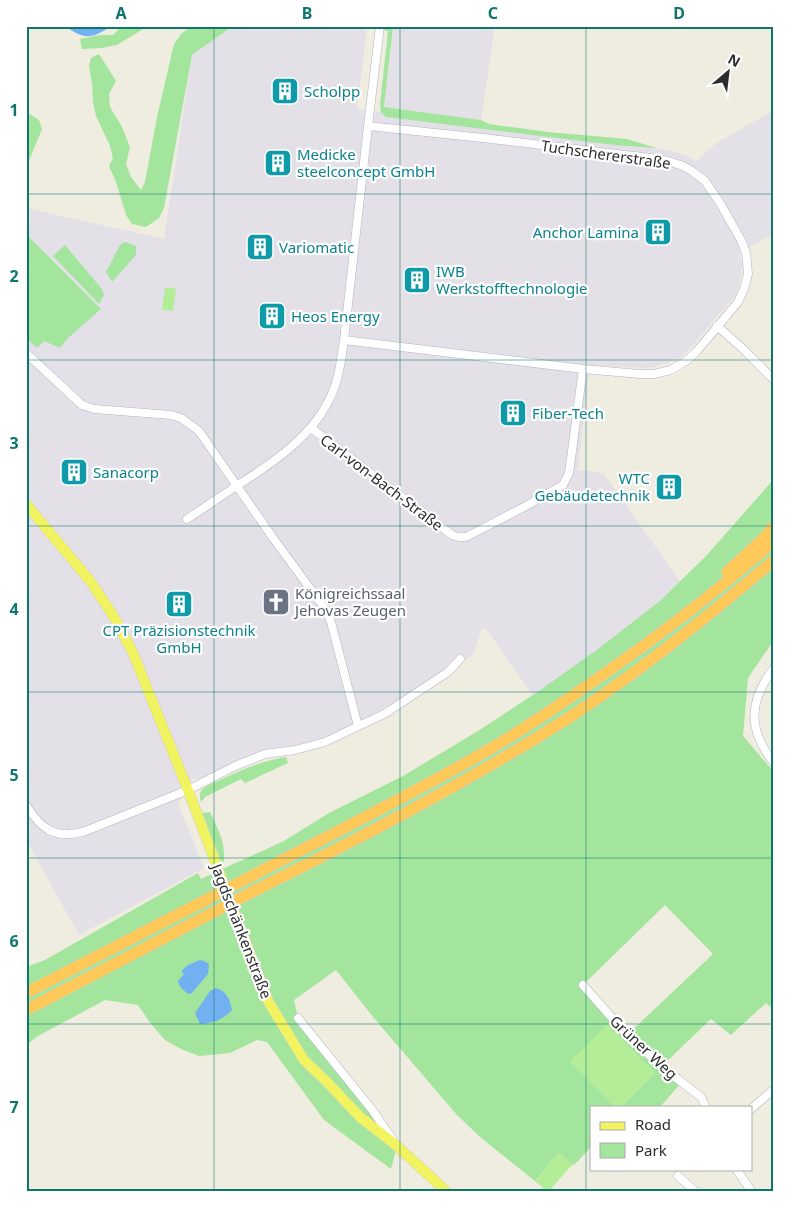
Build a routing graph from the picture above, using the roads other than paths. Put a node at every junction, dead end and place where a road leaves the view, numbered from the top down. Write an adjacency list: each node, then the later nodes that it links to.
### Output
1 (380, 26): 2 (street, Carl-von-Bach-Straße)
2 (368, 126): 3 (street, Tuchschererstraße); 4 (street, Carl-von-Bach-Straße)
3 (717, 326): 6 (street, Tuchschererstraße); 7 (street)
4 (344, 340): 6 (street, Tuchschererstraße); 8 (street, Carl-von-Bach-Straße)
5 (27, 354): 9 (street)
6 (583, 369): 8 (street, Carl-von-Bach-Straße)
7 (774, 380)
8 (311, 428): 9 (street, Carl-von-Bach-Straße)
9 (237, 486): 11 (street, Carl-von-Bach-Straße); 18 (street)
10 (26, 504): 20 (main road, Jagdschänkenstraße)
11 (187, 519)
12 (774, 526): 15 (highway)
13 (774, 541): 15 (highway)
14 (773, 560): 24 (highway, bridge)
15 (702, 602): 23 (highway, bridge)
16 (460, 659): 18 (street)
17 (774, 668): 19 (street)
18 (358, 726): 20 (street)
19 (774, 762)
20 (188, 790): 21 (street); 29 (main road, Jagdschänkenstraße)
21 (26, 805)
22 (583, 985): 27 (street, Grüner Weg)
23 (26, 992)
24 (26, 1010)
25 (298, 1018): 29 (street, Jagdschänkenstraße)
26 (774, 1089): 28 (street)
27 (706, 1106)
28 (752, 1109)
29 (397, 1146): 32 (main road, Jagdschänkenstraße)
30 (737, 1170): 34 (street)
31 (678, 1176): 33 (street)
32 (448, 1192)
33 (696, 1192)
34 (752, 1192)

